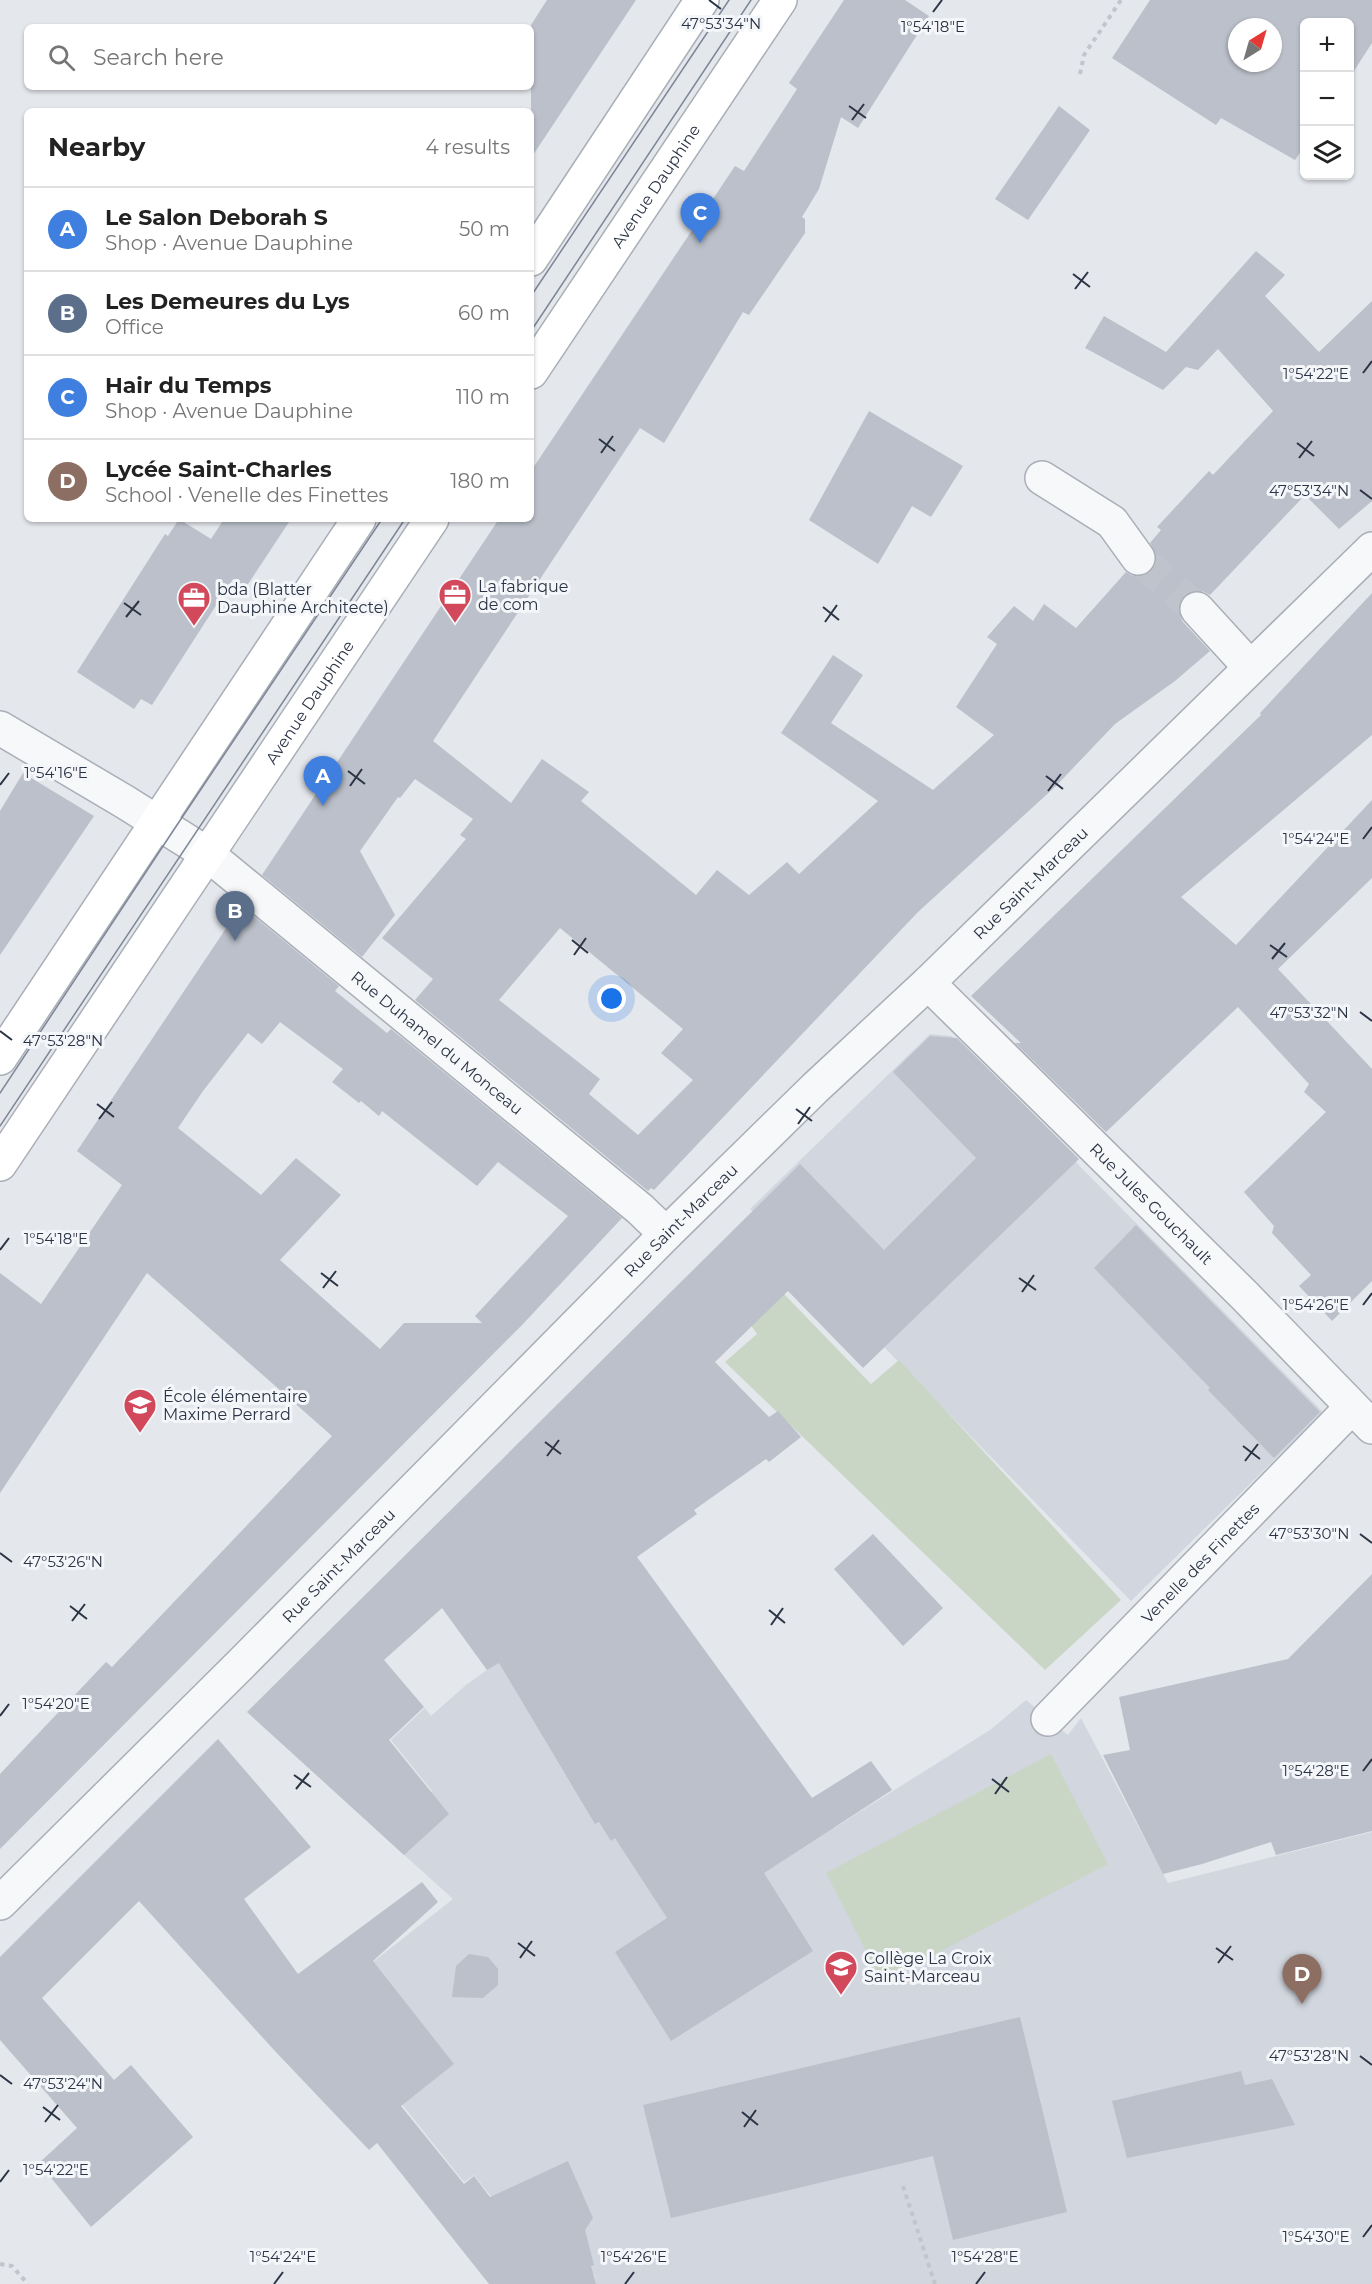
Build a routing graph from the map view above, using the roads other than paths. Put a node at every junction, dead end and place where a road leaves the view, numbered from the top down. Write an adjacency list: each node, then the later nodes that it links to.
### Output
1 (702, 0): 3 (main road)
2 (780, 0): 4 (main road, Avenue Dauphine)
3 (534, 254)
4 (534, 368)
5 (1042, 478): 9 (street)
6 (357, 522): 13 (main road)
7 (430, 522): 14 (main road, Avenue Dauphine)
8 (1372, 549): 11 (street, Rue Saint-Marceau)
9 (1138, 558)
10 (1197, 609): 11 (street)
11 (1250, 667): 15 (street, Rue Saint-Marceau)
12 (0, 728): 13 (street)
13 (158, 822): 14 (street); 16 (main road)
14 (206, 853): 17 (main road, Avenue Dauphine); 18 (street, Rue Duhamel du Monceau)
15 (928, 983): 18 (street, Rue Saint-Marceau); 19 (street, Rue Jules Gouchault)
16 (0, 1058)
17 (0, 1164)
18 (666, 1234): 21 (street, Rue Saint-Marceau)
19 (1362, 1417): 20 (street, Venelle des Finettes)
20 (1048, 1719)
21 (0, 1903)

